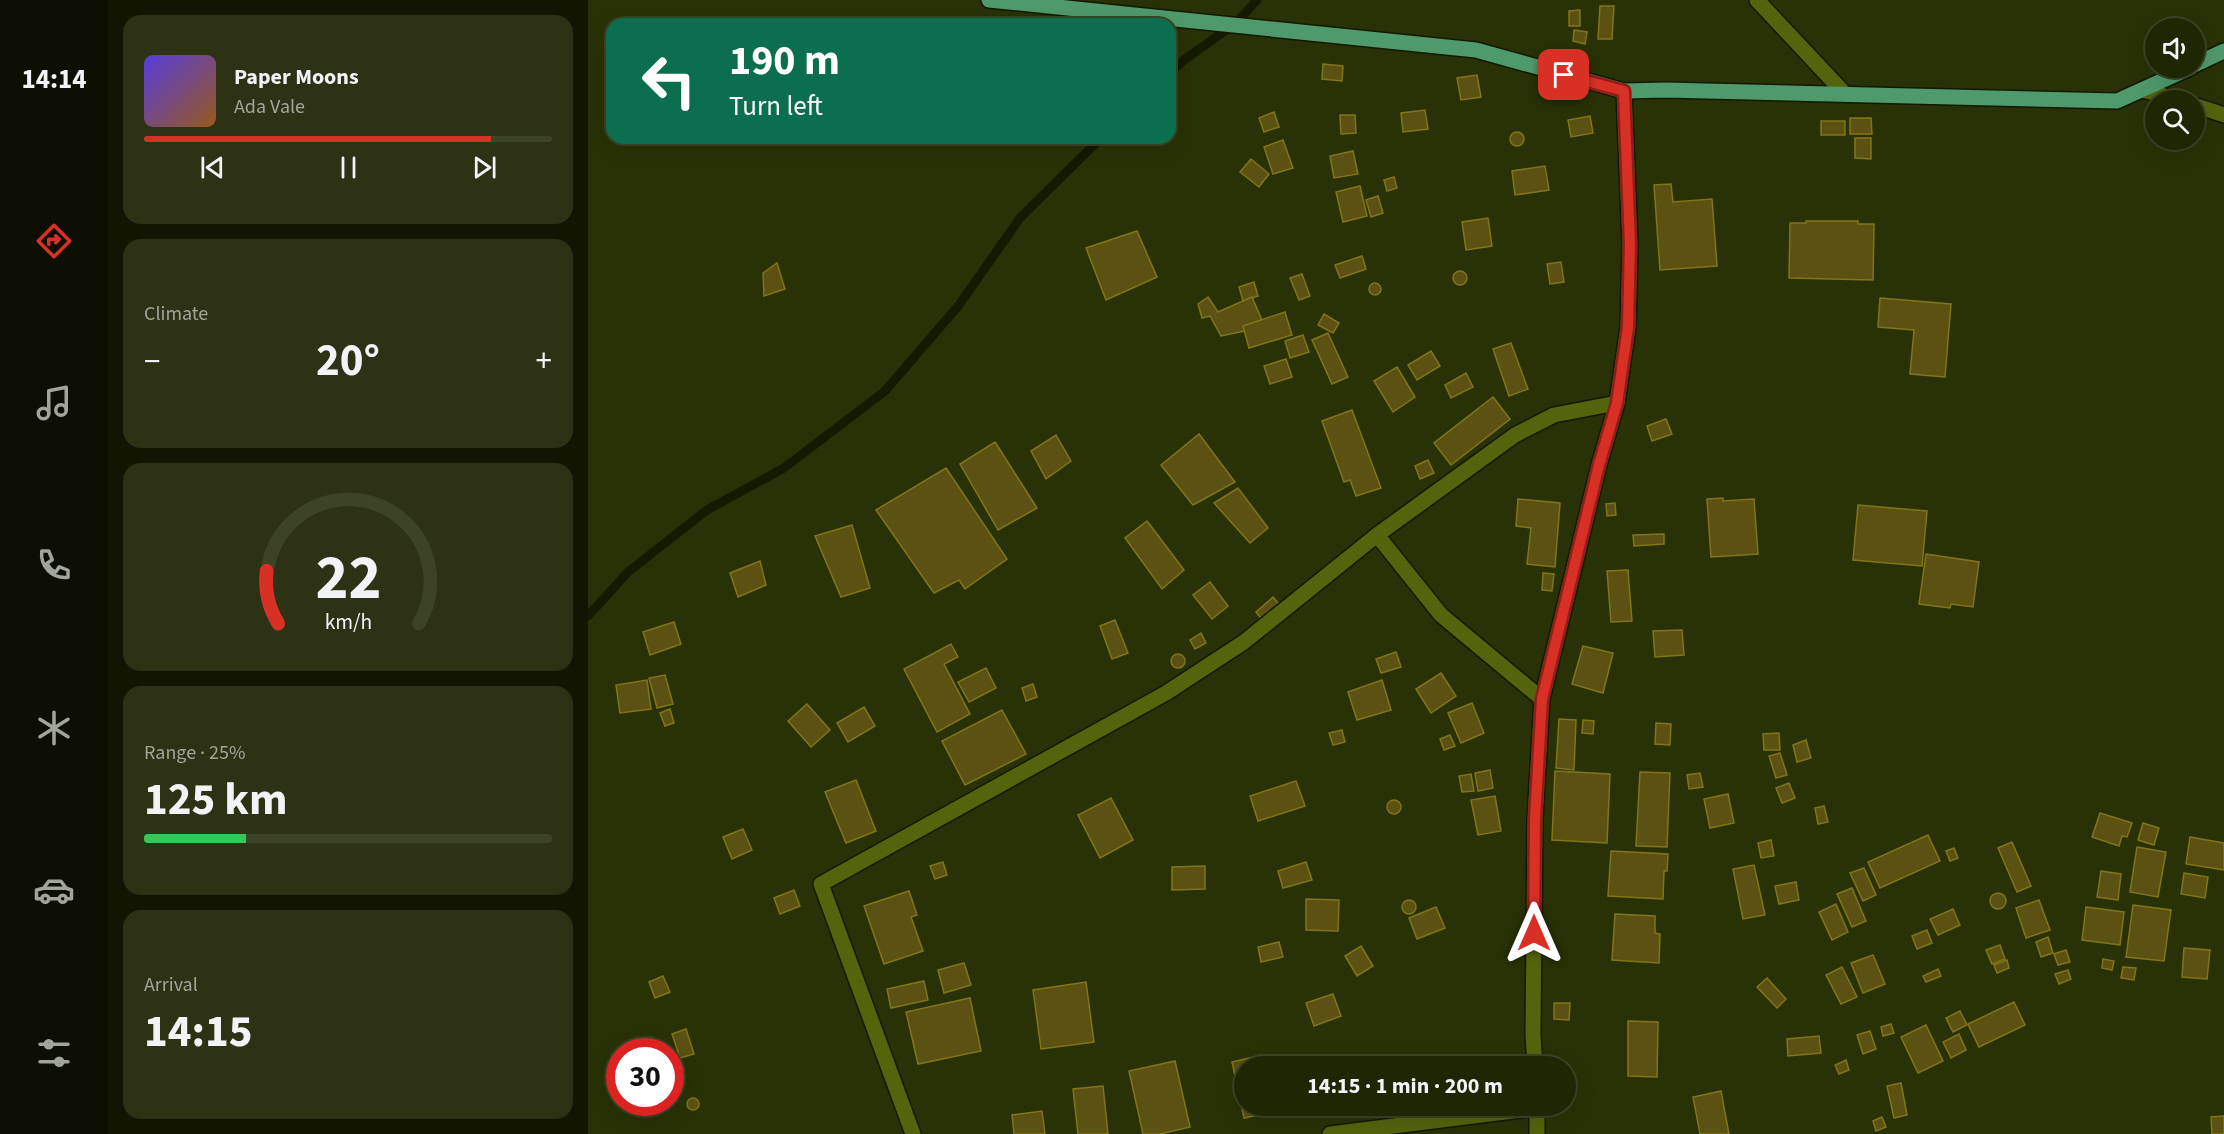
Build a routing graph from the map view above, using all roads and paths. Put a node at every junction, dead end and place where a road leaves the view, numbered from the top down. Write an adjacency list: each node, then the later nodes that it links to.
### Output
1 (989, 0): 3 (main road)
2 (1757, 0): 10 (street)
3 (1176, 18)
4 (1176, 18): 9 (main road)
5 (2224, 51): 6 (main road)
6 (2205, 60)
7 (2169, 78): 8 (main road)
8 (2143, 90): 10 (main road)
9 (1624, 91): 10 (main road); 13 (street)
10 (1845, 94)
11 (2205, 109): 12 (street)
12 (2224, 115)
13 (1617, 403): 14 (street); 15 (street)
14 (1377, 536): 15 (street); 19 (street)
15 (1542, 699): 16 (street)
16 (1534, 1056)
17 (1468, 1116): 20 (street)
18 (1537, 1116): 21 (street)
19 (913, 1134)
20 (1330, 1134)
21 (1537, 1134)

